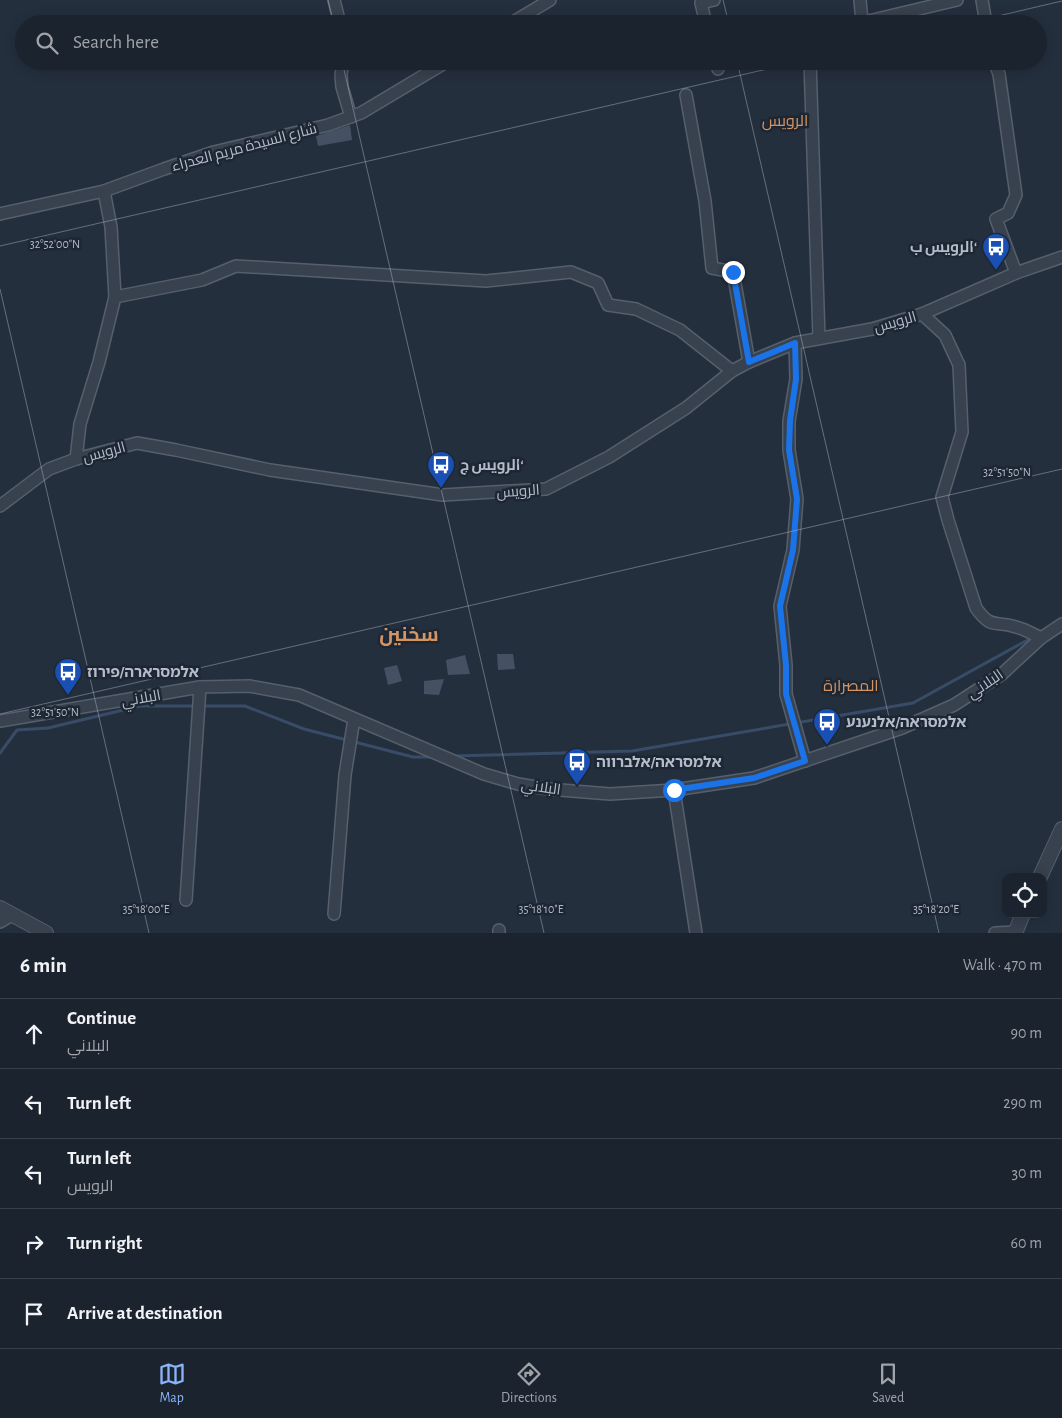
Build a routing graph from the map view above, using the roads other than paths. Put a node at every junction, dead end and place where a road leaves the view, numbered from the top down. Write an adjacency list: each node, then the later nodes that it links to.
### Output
1 (334, 0): 7 (street)
2 (550, 0): 8 (street)
3 (714, 0): 9 (street)
4 (860, 0): 10 (street)
5 (957, 0): 11 (street)
6 (982, 0): 12 (street)
7 (338, 15)
8 (525, 15)
9 (704, 15)
10 (859, 15)
11 (893, 15)
12 (984, 15)
13 (341, 70): 18 (street)
14 (433, 70): 18 (street, شارع السيدة مريم العدراء)
15 (810, 70): 25 (street)
16 (997, 70): 22 (street)
17 (686, 96): 27 (street)
18 (351, 117): 19 (street, شارع السيدة مريم العدراء)
19 (104, 191): 20 (street, شارع السيدة مريم العدراء); 23 (street)
20 (0, 214)
21 (1062, 257): 22 (street, الرويس)
22 (1016, 273): 24 (street, الرويس)
23 (115, 297): 28 (street); 29 (street)
24 (922, 314): 25 (street, الرويس); 32 (street)
25 (819, 338): 26 (street, الرويس)
26 (795, 343): 27 (street, الرويس); 36 (street)
27 (749, 362): 28 (street, الرويس)
28 (732, 371): 29 (street, الرويس)
29 (76, 459): 30 (street, الرويس)
30 (0, 506)
31 (1062, 624): 32 (street, البلاني)
32 (1041, 638): 36 (street, البلاني)
33 (200, 687): 34 (street, البلاني); 35 (street, البلاني); 40 (street)
34 (354, 719): 37 (street, البلاني); 41 (street)
35 (0, 721)
36 (805, 761): 37 (street, البلاني)
37 (674, 790): 45 (street)
38 (1062, 829): 39 (street)
39 (1042, 873)
40 (186, 900)
41 (334, 914)
42 (4, 915): 44 (street)
43 (1021, 918): 47 (street)
44 (46, 933)
45 (696, 933)
46 (995, 933): 47 (street)
47 (1015, 933)

